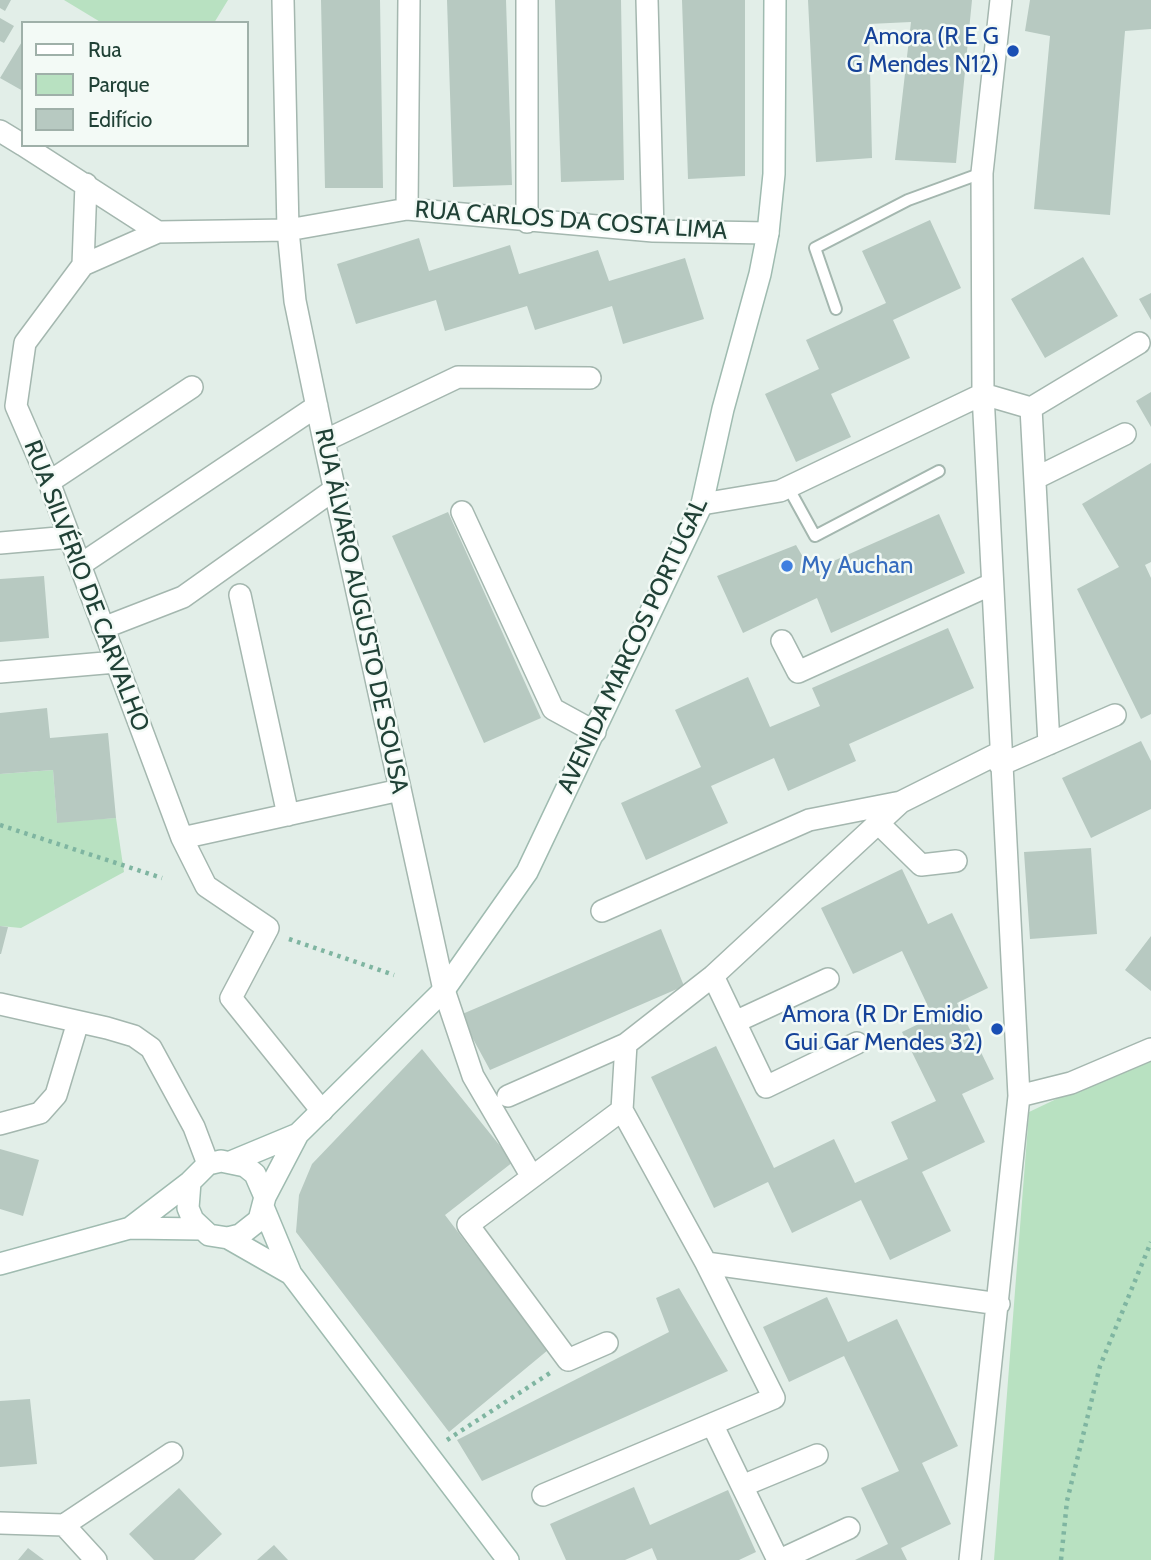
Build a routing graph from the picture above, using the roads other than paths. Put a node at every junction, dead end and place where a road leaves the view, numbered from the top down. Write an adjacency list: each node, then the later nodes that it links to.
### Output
1 (284, 0): 14 (street, RUA ÁLVARO AUGUSTO DE SOUSA)
2 (408, 0): 12 (street)
3 (527, 0): 13 (street)
4 (647, 0): 15 (street)
5 (775, 0): 17 (street, AVENIDA MARCOS PORTUGAL)
6 (1001, 0): 10 (street)
7 (0, 131): 8 (street)
8 (21, 144)
9 (26, 147): 11 (street)
10 (982, 173): 19 (lane); 23 (street)
11 (86, 184): 16 (street); 18 (street)
12 (407, 209): 13 (street, RUA CARLOS DA COSTA LIMA); 14 (street, RUA CARLOS DA COSTA LIMA)
13 (527, 222): 15 (street, RUA CARLOS DA COSTA LIMA)
14 (288, 230): 16 (street, RUA CARLOS DA COSTA LIMA); 24 (street, RUA ÁLVARO AUGUSTO DE SOUSA)
15 (653, 231): 17 (street, RUA CARLOS DA COSTA LIMA)
16 (159, 232): 18 (street, RUA SILVÉRIO DE CARVALHO)
17 (768, 233): 34 (street, AVENIDA MARCOS PORTUGAL)
18 (83, 265): 25 (street, RUA SILVÉRIO DE CARVALHO)
19 (835, 309)
20 (1139, 343): 26 (street)
21 (590, 378): 28 (street)
22 (192, 387): 31 (street)
23 (983, 394): 26 (street); 32 (street); 39 (street)
24 (317, 406): 28 (street, RUA ÁLVARO AUGUSTO DE SOUSA); 38 (street)
25 (8, 407): 31 (street, RUA SILVÉRIO DE CARVALHO)
26 (1031, 408): 30 (street)
27 (1125, 434): 30 (street)
28 (324, 441): 33 (street, RUA ÁLVARO AUGUSTO DE SOUSA)
29 (939, 471): 32 (lane)
30 (1036, 478): 47 (street)
31 (49, 482): 36 (street, RUA SILVÉRIO DE CARVALHO)
32 (789, 487): 34 (street)
33 (335, 489): 41 (street); 49 (street, RUA ÁLVARO AUGUSTO DE SOUSA)
34 (702, 505): 46 (street, AVENIDA MARCOS PORTUGAL)
35 (462, 512): 46 (street)
36 (69, 537): 37 (street); 38 (street, RUA SILVÉRIO DE CARVALHO)
37 (0, 543)
38 (80, 565): 41 (street, RUA SILVÉRIO DE CARVALHO)
39 (992, 584): 42 (street); 48 (street)
40 (240, 595): 51 (street)
41 (103, 628): 43 (street, RUA SILVÉRIO DE CARVALHO)
42 (782, 641)
43 (116, 662): 44 (street); 53 (street, RUA SILVÉRIO DE CARVALHO)
44 (0, 672)
45 (1115, 715): 47 (street)
46 (596, 732): 58 (street, AVENIDA MARCOS PORTUGAL)
47 (1049, 744): 48 (street)
48 (1000, 759): 50 (street); 66 (street)
49 (400, 790): 51 (street); 58 (street, RUA ÁLVARO AUGUSTO DE SOUSA)
50 (901, 802): 52 (street); 55 (street)
51 (288, 815): 53 (street)
52 (878, 823): 54 (street); 56 (street)
53 (182, 838): 68 (street, RUA SILVÉRIO DE CARVALHO)
54 (956, 861)
55 (602, 911)
56 (713, 976): 60 (street); 63 (street)
57 (828, 979): 60 (street)
58 (444, 990): 68 (street, AVENIDA MARCOS PORTUGAL); 73 (street, RUA ÁLVARO AUGUSTO DE SOUSA)
59 (0, 1004): 61 (street)
60 (735, 1021): 62 (street)
61 (78, 1022): 69 (street); 72 (street)
62 (857, 1043)
63 (626, 1044): 65 (street); 67 (street)
64 (1151, 1049): 66 (street)
65 (508, 1096)
66 (1018, 1096): 82 (street)
67 (622, 1110): 73 (street); 79 (street)
68 (322, 1111): 70 (street, AVENIDA MARCOS PORTUGAL)
69 (0, 1124)
70 (298, 1135): 71 (street); 75 (street, AVENIDA MARCOS PORTUGAL)
71 (233, 1161): 72 (street); 75 (street)
72 (208, 1164): 74 (street)
73 (532, 1177): 83 (street)
74 (190, 1182): 76 (street); 77 (street)
75 (264, 1203): 78 (street); 81 (street)
76 (130, 1228): 77 (street); 80 (street)
77 (201, 1229): 78 (street)
78 (229, 1238): 81 (street)
79 (705, 1263): 82 (street); 84 (street)
80 (0, 1264)
81 (291, 1274): 93 (street)
82 (999, 1304): 95 (street)
83 (607, 1343)
84 (712, 1424): 87 (street); 88 (street)
85 (172, 1452): 90 (street)
86 (817, 1455): 87 (street)
87 (742, 1486): 94 (street)
88 (543, 1495)
89 (0, 1524): 90 (street)
90 (64, 1525): 92 (street)
91 (849, 1528): 94 (street)
92 (96, 1560)
93 (508, 1560)
94 (779, 1560)
95 (970, 1560)

